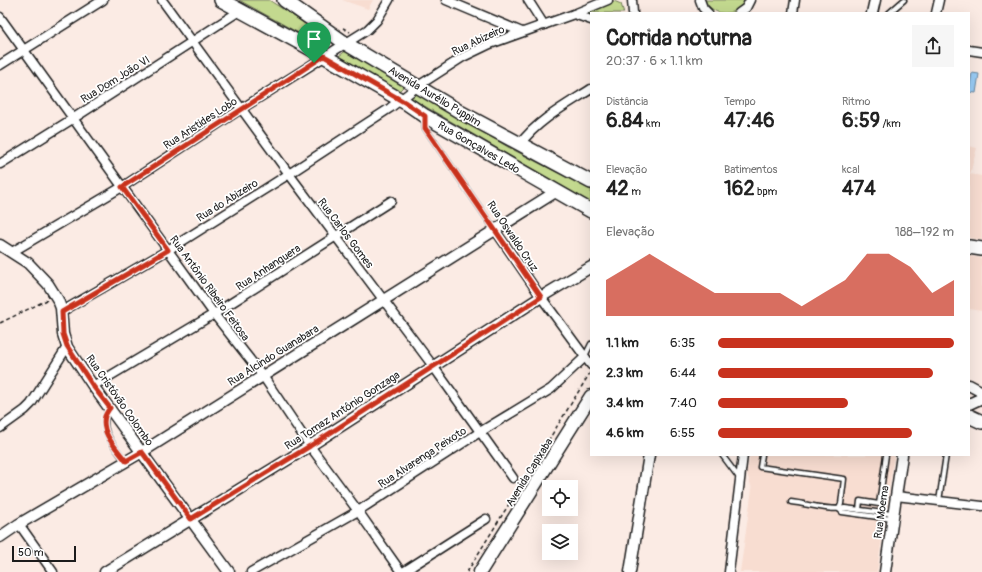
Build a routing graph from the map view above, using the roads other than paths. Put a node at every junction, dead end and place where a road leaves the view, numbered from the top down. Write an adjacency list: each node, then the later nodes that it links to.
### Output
1 (103, 0): 31 (street)
2 (162, 0): 29 (street, Rua Carlos Gomes)
3 (221, 0): 16 (main road, Rua Gonçalves Ledo)
4 (284, 0): 30 (main road, Avenida Aurélio Puppim)
5 (389, 0): 30 (street, Rua Aristides Lobo)
6 (446, 0): 28 (street)
7 (528, 0): 27 (street)
8 (608, 0): 24 (street, Rua Abizeiro)
9 (632, 0): 17 (street)
10 (700, 0): 18 (street)
11 (750, 0): 19 (street)
12 (795, 0): 20 (street)
13 (875, 0): 21 (street)
14 (904, 0): 22 (lane)
15 (939, 0): 23 (street)
16 (242, 10): 29 (street, Rua Dom João VI); 34 (main road, Rua Gonçalves Ledo)
17 (633, 12)
18 (707, 12)
19 (740, 12)
20 (793, 12)
21 (872, 12)
22 (890, 12)
23 (936, 12)
24 (574, 14): 26 (street); 27 (street, Rua Abizeiro)
25 (0, 17): 31 (street, Rua Antônio Ribeiro Feitosa)
26 (590, 20)
27 (544, 25): 28 (street, Rua Abizeiro)
28 (522, 32): 36 (street, Rua Abizeiro)
29 (193, 43): 39 (street, Rua Carlos Gomes); 41 (street, Rua Dom João VI)
30 (345, 43): 34 (street, Rua Aristides Lobo); 36 (main road, Avenida Aurélio Puppim)
31 (25, 50): 35 (street); 41 (street, Rua Antônio Ribeiro Feitosa)
32 (970, 50): 33 (street)
33 (982, 52)
34 (324, 56): 38 (main road, Rua Gonçalves Ledo); 39 (street, Rua Aristides Lobo)
35 (0, 65)
36 (418, 86): 38 (street, Rua Abizeiro); 42 (main road, Avenida Aurélio Puppim)
37 (590, 90): 42 (street)
38 (400, 100): 40 (main road, Rua Gonçalves Ledo); 44 (street, Rua do Abizeiro)
39 (241, 109): 44 (street, Rua Carlos Gomes); 46 (street, Rua Aristides Lobo)
40 (425, 116): 47 (main road, Rua Gonçalves Ledo); 50 (lane, Rua Oswaldo Cruz)
41 (74, 118): 43 (street, Rua Dom João VI); 46 (street, Rua Antônio Ribeiro Feitosa)
42 (520, 144): 45 (main road, Avenida Aurélio Puppim)
43 (0, 164)
44 (288, 174): 51 (street, Rua Carlos Gomes); 55 (street, Rua do Abizeiro)
45 (590, 181)
46 (122, 187): 55 (street, Rua Antônio Ribeiro Feitosa); 56 (street, Rua Aristides Lobo)
47 (557, 191): 49 (main road, Rua Gonçalves Ledo); 50 (street, Rua Alcindo Guanabara)
48 (391, 201): 51 (street, Rua Anhanguera)
49 (590, 210)
50 (495, 230): 58 (street, Rua Oswaldo Cruz); 59 (street, Rua Alcindo Guanabara)
51 (335, 237): 59 (street, Rua Carlos Gomes); 61 (street, Rua Anhanguera)
52 (0, 245): 56 (street, Rua Cristóvão Colombo)
53 (970, 247): 54 (main road)
54 (982, 249)
55 (168, 250): 60 (street, Rua do Abizeiro); 61 (street, Rua Antônio Ribeiro Feitosa)
56 (12, 252): 60 (street, Rua Cristóvão Colombo)
57 (590, 268): 58 (street, Rua Tomaz Antônio Gonzaga)
58 (541, 297): 64 (street, Rua Oswaldo Cruz); 66 (street, Rua Tomaz Antônio Gonzaga)
59 (383, 300): 66 (street, Rua Carlos Gomes); 67 (street, Rua Alcindo Guanabara)
60 (62, 312): 62 (street, Rua Cristóvão Colombo)
61 (214, 314): 67 (street, Rua Antônio Ribeiro Feitosa); 68 (street, Rua Anhanguera)
62 (67, 346): 68 (street, Rua Cristóvão Colombo); 77 (street)
63 (590, 346): 64 (lane, Rua Alvarenga Peixoto)
64 (585, 356): 65 (street, Rua Oswaldo Cruz); 78 (street, Rua Alvarenga Peixoto)
65 (590, 364)
66 (434, 366): 78 (street, Rua Carlos Gomes); 79 (street, Rua Tomaz Antônio Gonzaga)
67 (263, 376): 79 (street, Rua Antônio Ribeiro Feitosa); 80 (street, Rua Alcindo Guanabara)
68 (93, 386): 74 (street, Rua Cristóvão Colombo)
69 (970, 386): 70 (street)
70 (982, 392)
71 (590, 398): 108 (main road, Avenida Capixaba)
72 (982, 398): 73 (street)
73 (970, 404)
74 (110, 408): 80 (street, Rua Cristóvão Colombo); 88 (lane)
75 (970, 416): 76 (main road)
76 (982, 422)
77 (0, 428)
78 (480, 432): 89 (street, Rua Carlos Gomes); 97 (street, Rua Alvarenga Peixoto)
79 (310, 446): 97 (street, Rua Antônio Ribeiro Feitosa); 99 (street, Rua Tomaz Antônio Gonzaga)
80 (142, 452): 88 (street, Rua Alcindo Guanabara); 99 (street, Rua Cristóvão Colombo)
81 (649, 456): 109 (street)
82 (723, 456): 90 (lane)
83 (743, 456): 90 (street)
84 (762, 456): 95 (lane)
85 (886, 456): 96 (lane)
86 (902, 456): 91 (street, Rua Moema)
87 (946, 456): 92 (lane)
88 (126, 461): 101 (street, Rua Alcindo Guanabara)
89 (514, 478)
90 (740, 480): 110 (street)
91 (896, 496): 92 (street); 98 (street, Rua Moema)
92 (939, 501): 94 (street)
93 (792, 502): 95 (lane)
94 (982, 506)
95 (838, 509): 96 (lane); 98 (lane)
96 (859, 510): 98 (lane)
97 (358, 511): 106 (street, Rua Alvarenga Peixoto); 107 (street, Rua Antônio Ribeiro Feitosa)
98 (892, 516): 111 (street, Rua Moema)
99 (191, 519): 104 (street, Rua Tomaz Antônio Gonzaga); 105 (street, Rua Cristóvão Colombo)
100 (486, 519): 107 (street)
101 (19, 524): 102 (street, Rua Alcindo Guanabara); 103 (street)
102 (0, 537)
103 (53, 572)
104 (106, 572)
105 (229, 572)
106 (250, 572)
107 (402, 572)
108 (480, 572)
109 (630, 572)
110 (729, 572)
111 (885, 572)

